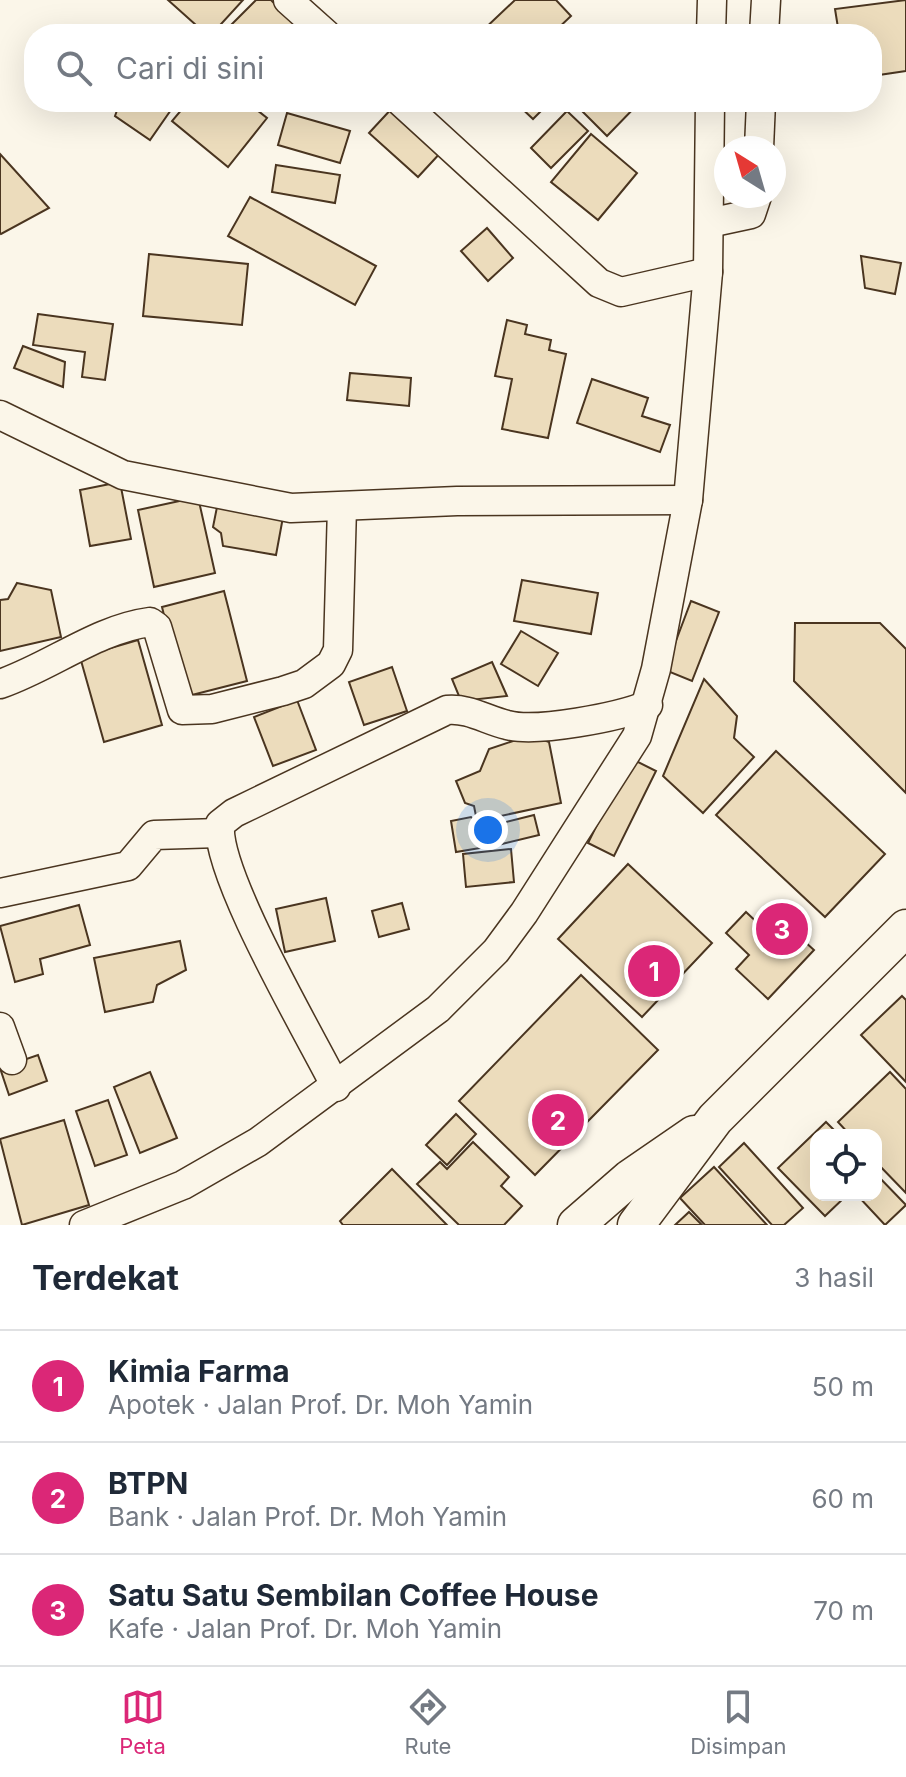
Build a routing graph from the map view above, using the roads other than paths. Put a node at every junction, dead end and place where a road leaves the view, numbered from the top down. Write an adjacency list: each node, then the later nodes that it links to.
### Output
1 (288, 0): 4 (street)
2 (712, 0): 5 (street)
3 (766, 0): 6 (street)
4 (315, 24)
5 (711, 24)
6 (765, 24)
7 (412, 112): 13 (street)
8 (710, 112): 12 (street)
9 (761, 112): 10 (street)
10 (760, 136)
11 (753, 208): 12 (street)
12 (709, 223): 13 (street)
13 (708, 272): 15 (street)
14 (0, 415): 16 (street)
15 (688, 500): 16 (street); 18 (street)
16 (342, 507): 17 (street)
17 (0, 684)
18 (648, 705): 19 (street); 24 (street)
19 (219, 833): 20 (street); 24 (street)
20 (0, 893)
21 (906, 928): 25 (street)
22 (0, 1027): 23 (street)
23 (12, 1060)
24 (336, 1087): 26 (street)
25 (715, 1119): 27 (street); 28 (street)
26 (84, 1225)
27 (576, 1225)
28 (636, 1225)

